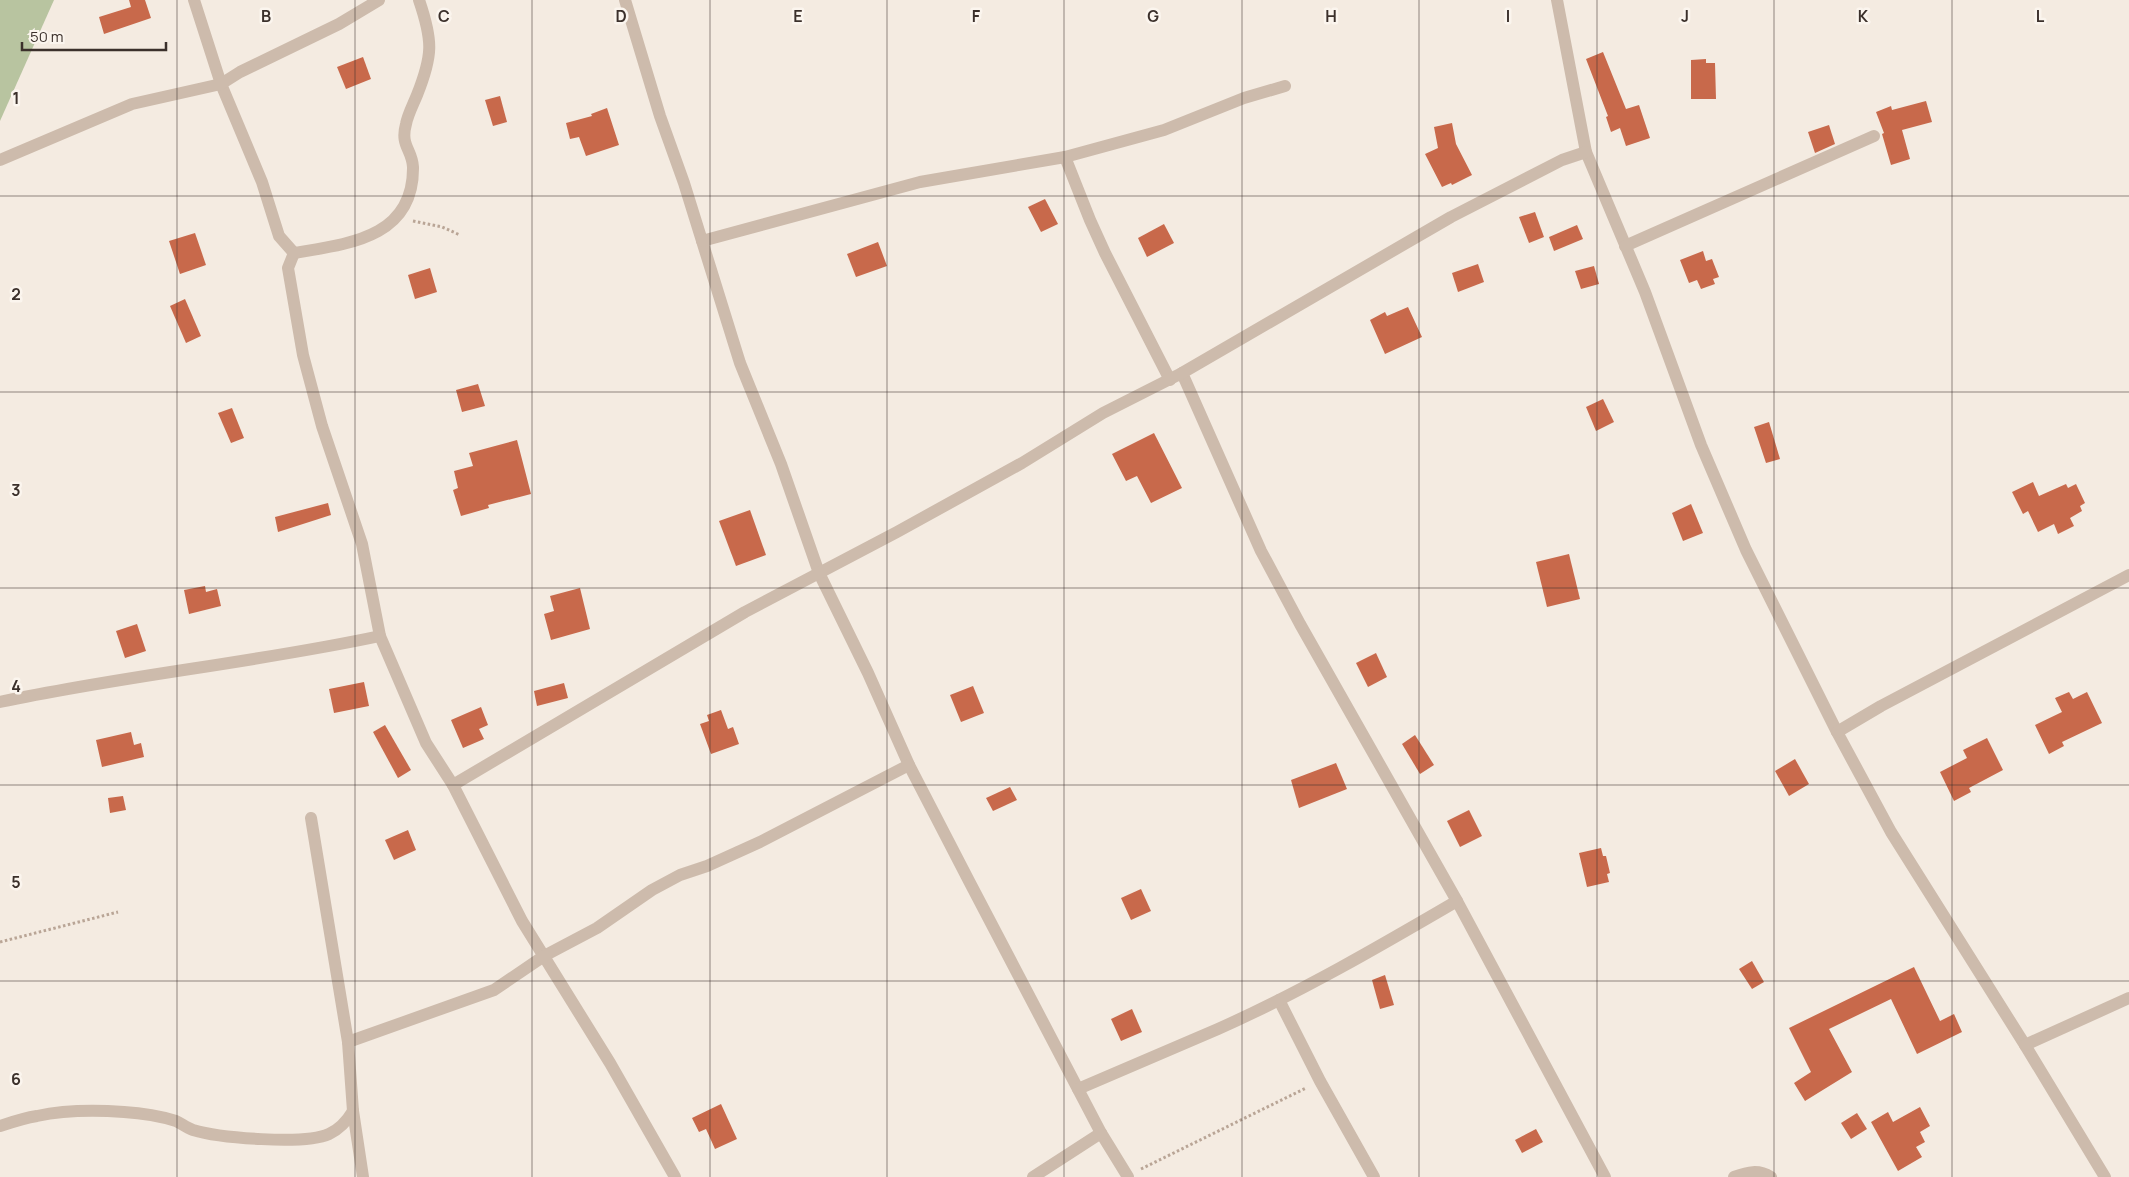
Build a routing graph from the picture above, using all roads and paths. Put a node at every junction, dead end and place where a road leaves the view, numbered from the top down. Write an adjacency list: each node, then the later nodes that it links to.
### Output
1 (194, 0): 6 (street)
2 (379, 0): 6 (street)
3 (418, 0): 12 (street)
4 (625, 0): 14 (street)
5 (1557, 0): 9 (street)
6 (221, 84): 11 (street); 16 (street)
7 (1285, 86): 10 (street)
8 (1874, 136): 15 (street)
9 (1586, 152): 15 (street); 17 (street)
10 (1066, 156): 14 (street); 18 (street)
11 (0, 160)
12 (395, 220): 13 (path); 16 (street)
13 (460, 235)
14 (702, 241): 19 (street)
15 (1625, 246): 23 (street)
16 (294, 253): 21 (street)
17 (1182, 373): 18 (street); 27 (street)
18 (1170, 380): 19 (street)
19 (819, 573): 24 (street); 25 (street)
20 (2129, 575): 23 (street)
21 (380, 636): 22 (street); 25 (street)
22 (0, 702)
23 (1837, 732): 34 (street)
24 (909, 764): 30 (street); 36 (street)
25 (453, 785): 30 (street)
26 (311, 818): 33 (street)
27 (1457, 901): 32 (street); 45 (street)
28 (118, 912): 29 (path)
29 (0, 942)
30 (544, 956): 33 (street); 41 (street)
31 (2129, 998): 34 (street)
32 (1279, 1000): 35 (street); 36 (street)
33 (348, 1042): 37 (street)
34 (2025, 1045): 48 (street)
35 (1320, 1081): 43 (path); 44 (street)
36 (1078, 1089): 39 (street)
37 (353, 1110): 38 (street); 40 (street)
38 (0, 1126)
39 (1101, 1132): 42 (street); 43 (street)
40 (363, 1177)
41 (675, 1177)
42 (1033, 1177)
43 (1127, 1177)
44 (1374, 1177)
45 (1605, 1177)
46 (1734, 1177): 47 (street)
47 (1771, 1177)
48 (2105, 1177)

